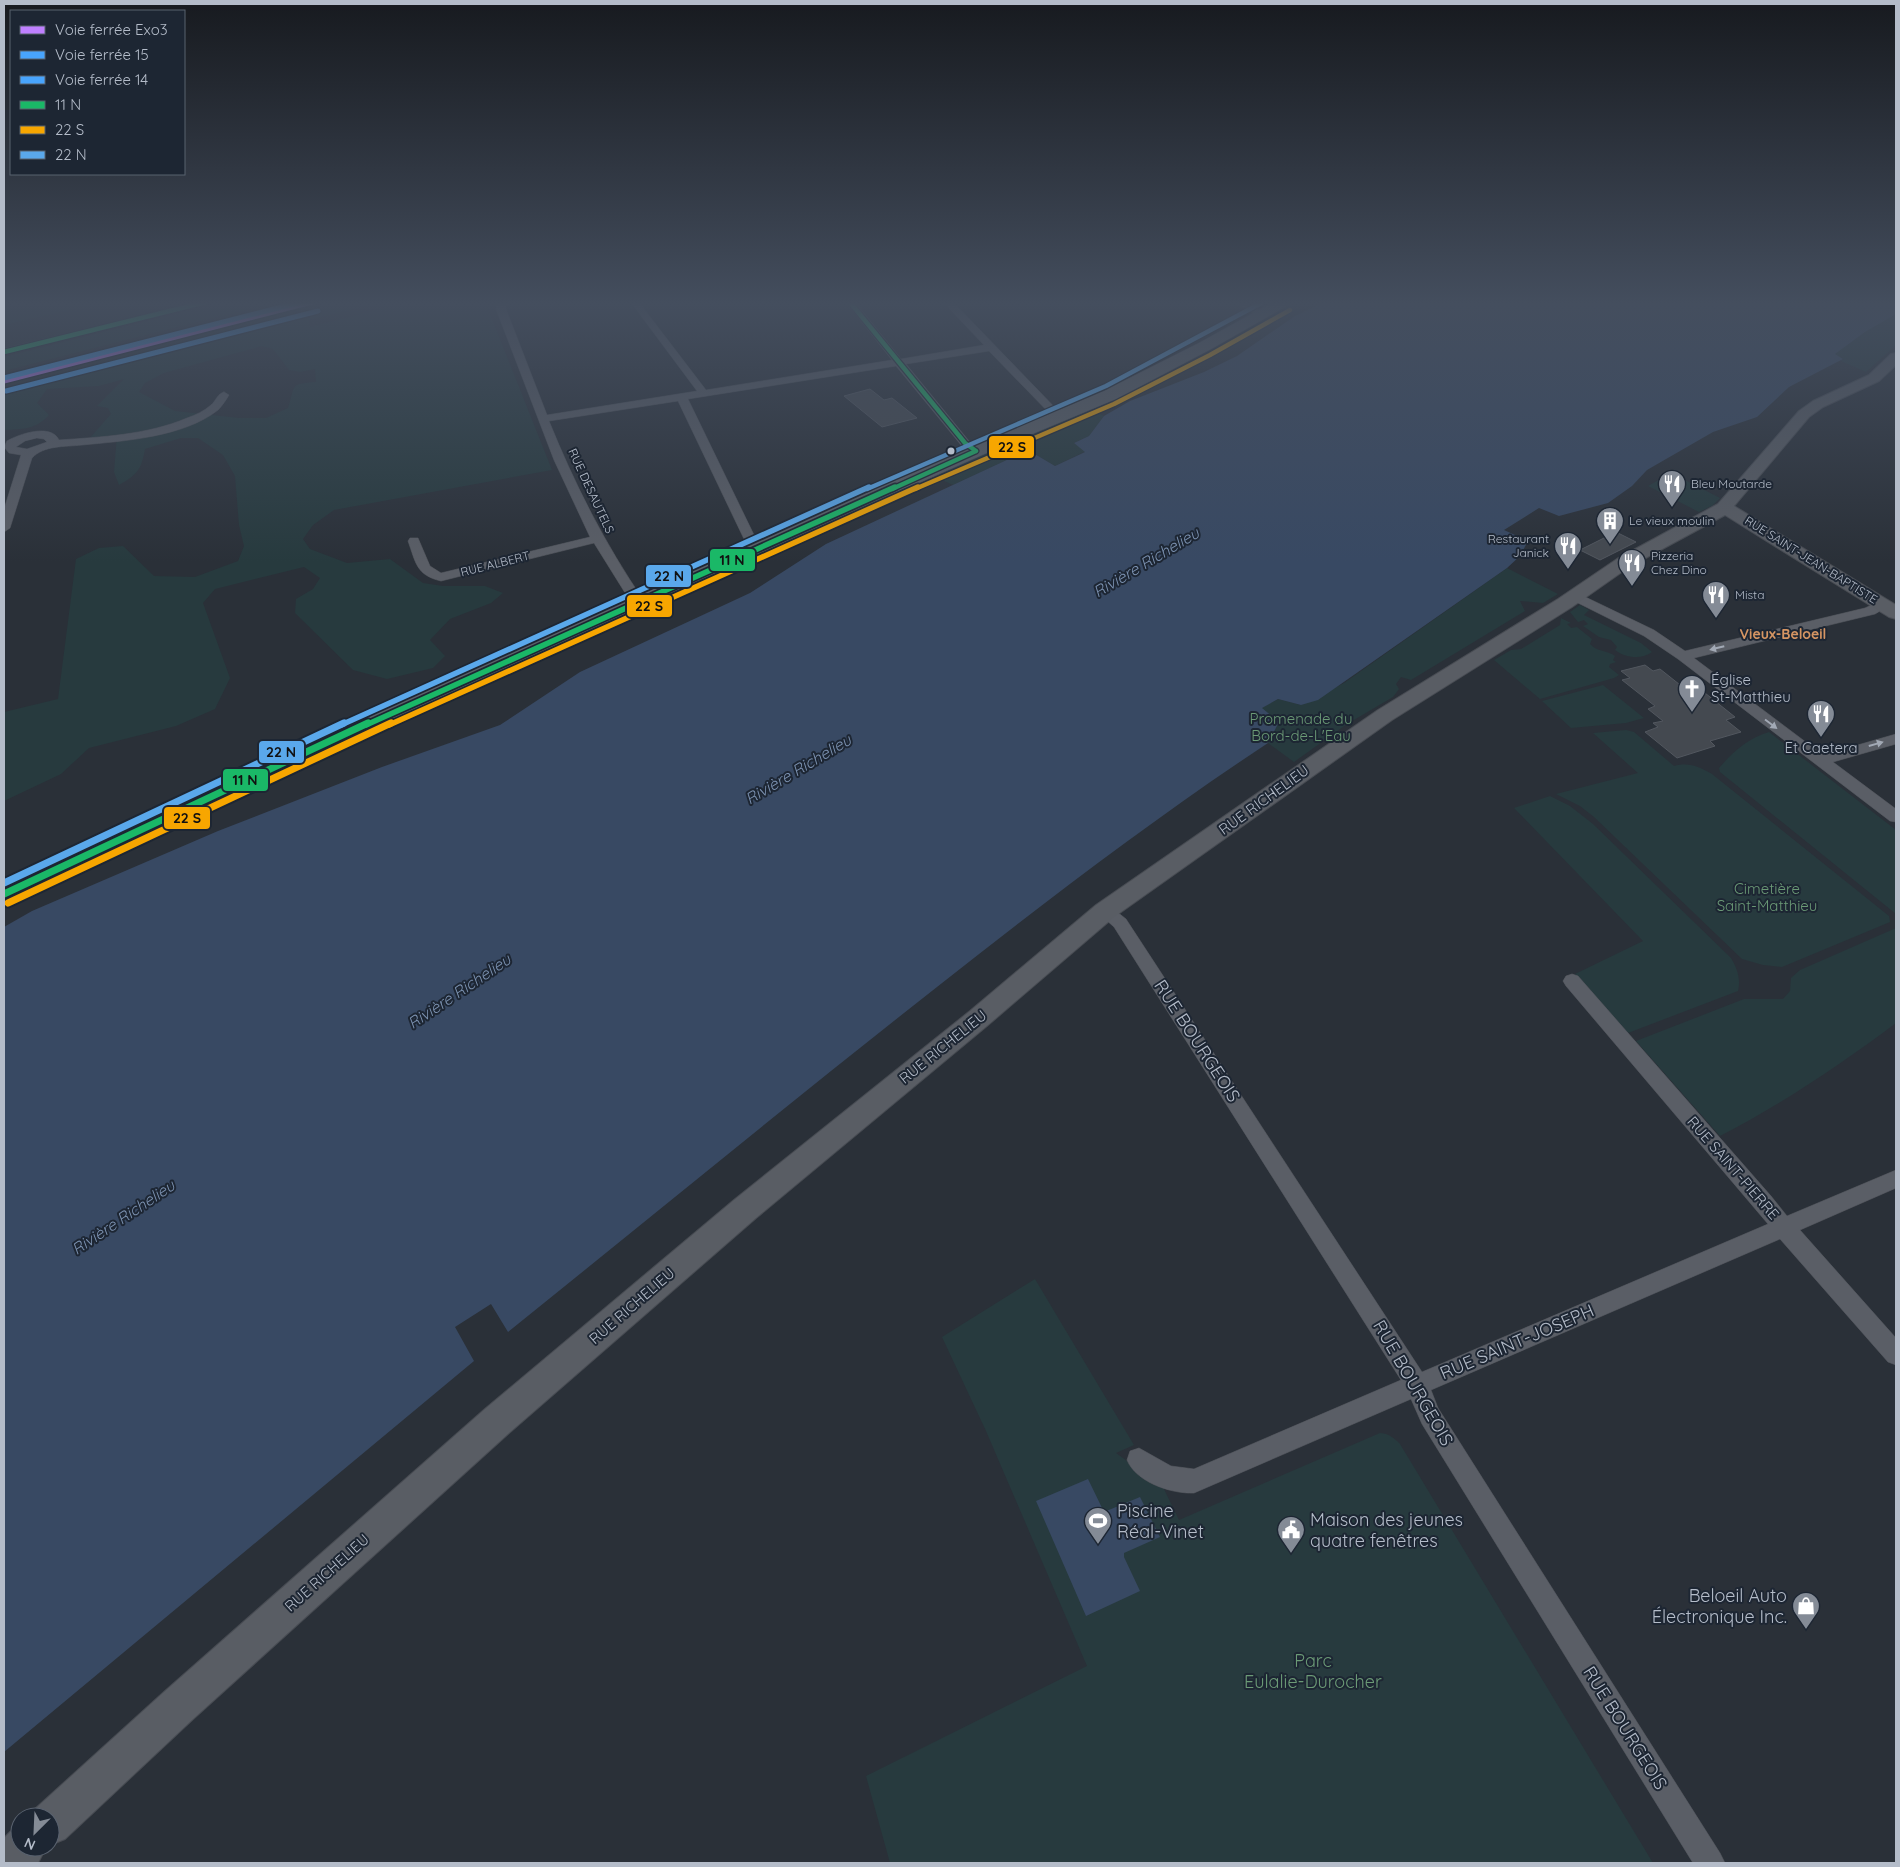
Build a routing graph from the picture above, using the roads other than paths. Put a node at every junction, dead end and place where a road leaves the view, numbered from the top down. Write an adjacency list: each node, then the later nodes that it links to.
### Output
1 (532, 388): 12 (street, RUE DESAUTELS)
2 (700, 388): 8 (street)
3 (740, 388): 8 (street)
4 (920, 388): 14 (street)
5 (1032, 388): 11 (street)
6 (1120, 388): 11 (main road)
7 (1852, 388): 16 (main road, RUE RICHELIEU)
8 (704, 394): 10 (street)
9 (224, 395): 13 (street)
10 (682, 398): 12 (street); 20 (street)
11 (1059, 417): 14 (main road)
12 (544, 419): 18 (street, RUE DESAUTELS)
13 (53, 444): 15 (street); 15 (street)
14 (976, 451): 20 (main road)
15 (28, 453): 17 (street)
16 (1724, 508): 21 (main road, RUE RICHELIEU); 23 (main road, RUE SAINT-JEAN-BAPTISTE)
17 (4, 528)
18 (597, 539): 19 (street, RUE ALBERT); 22 (street, RUE DESAUTELS)
19 (414, 541)
20 (759, 546): 22 (main road)
21 (1575, 596): 24 (street); 29 (main road, RUE RICHELIEU)
22 (637, 602): 28 (main road)
23 (1892, 606): 24 (street, one-way to 24)
24 (1683, 656): 26 (street, one-way to 26)
25 (1896, 738): 26 (street, one-way to 25)
26 (1822, 760): 27 (street)
27 (1896, 817)
28 (4, 894)
29 (1105, 911): 34 (street, RUE BOURGEOIS); 36 (main road, RUE RICHELIEU)
30 (1572, 981): 32 (street, RUE SAINT-PIERRE)
31 (1896, 1179): 32 (street, RUE SAINT-JOSEPH)
32 (1783, 1227): 33 (street, RUE SAINT-PIERRE); 34 (street, RUE SAINT-JOSEPH)
33 (1896, 1354)
34 (1417, 1385): 35 (street, RUE SAINT-JOSEPH); 37 (street, RUE BOURGEOIS)
35 (1139, 1460)
36 (60, 1815)
37 (1710, 1863)

